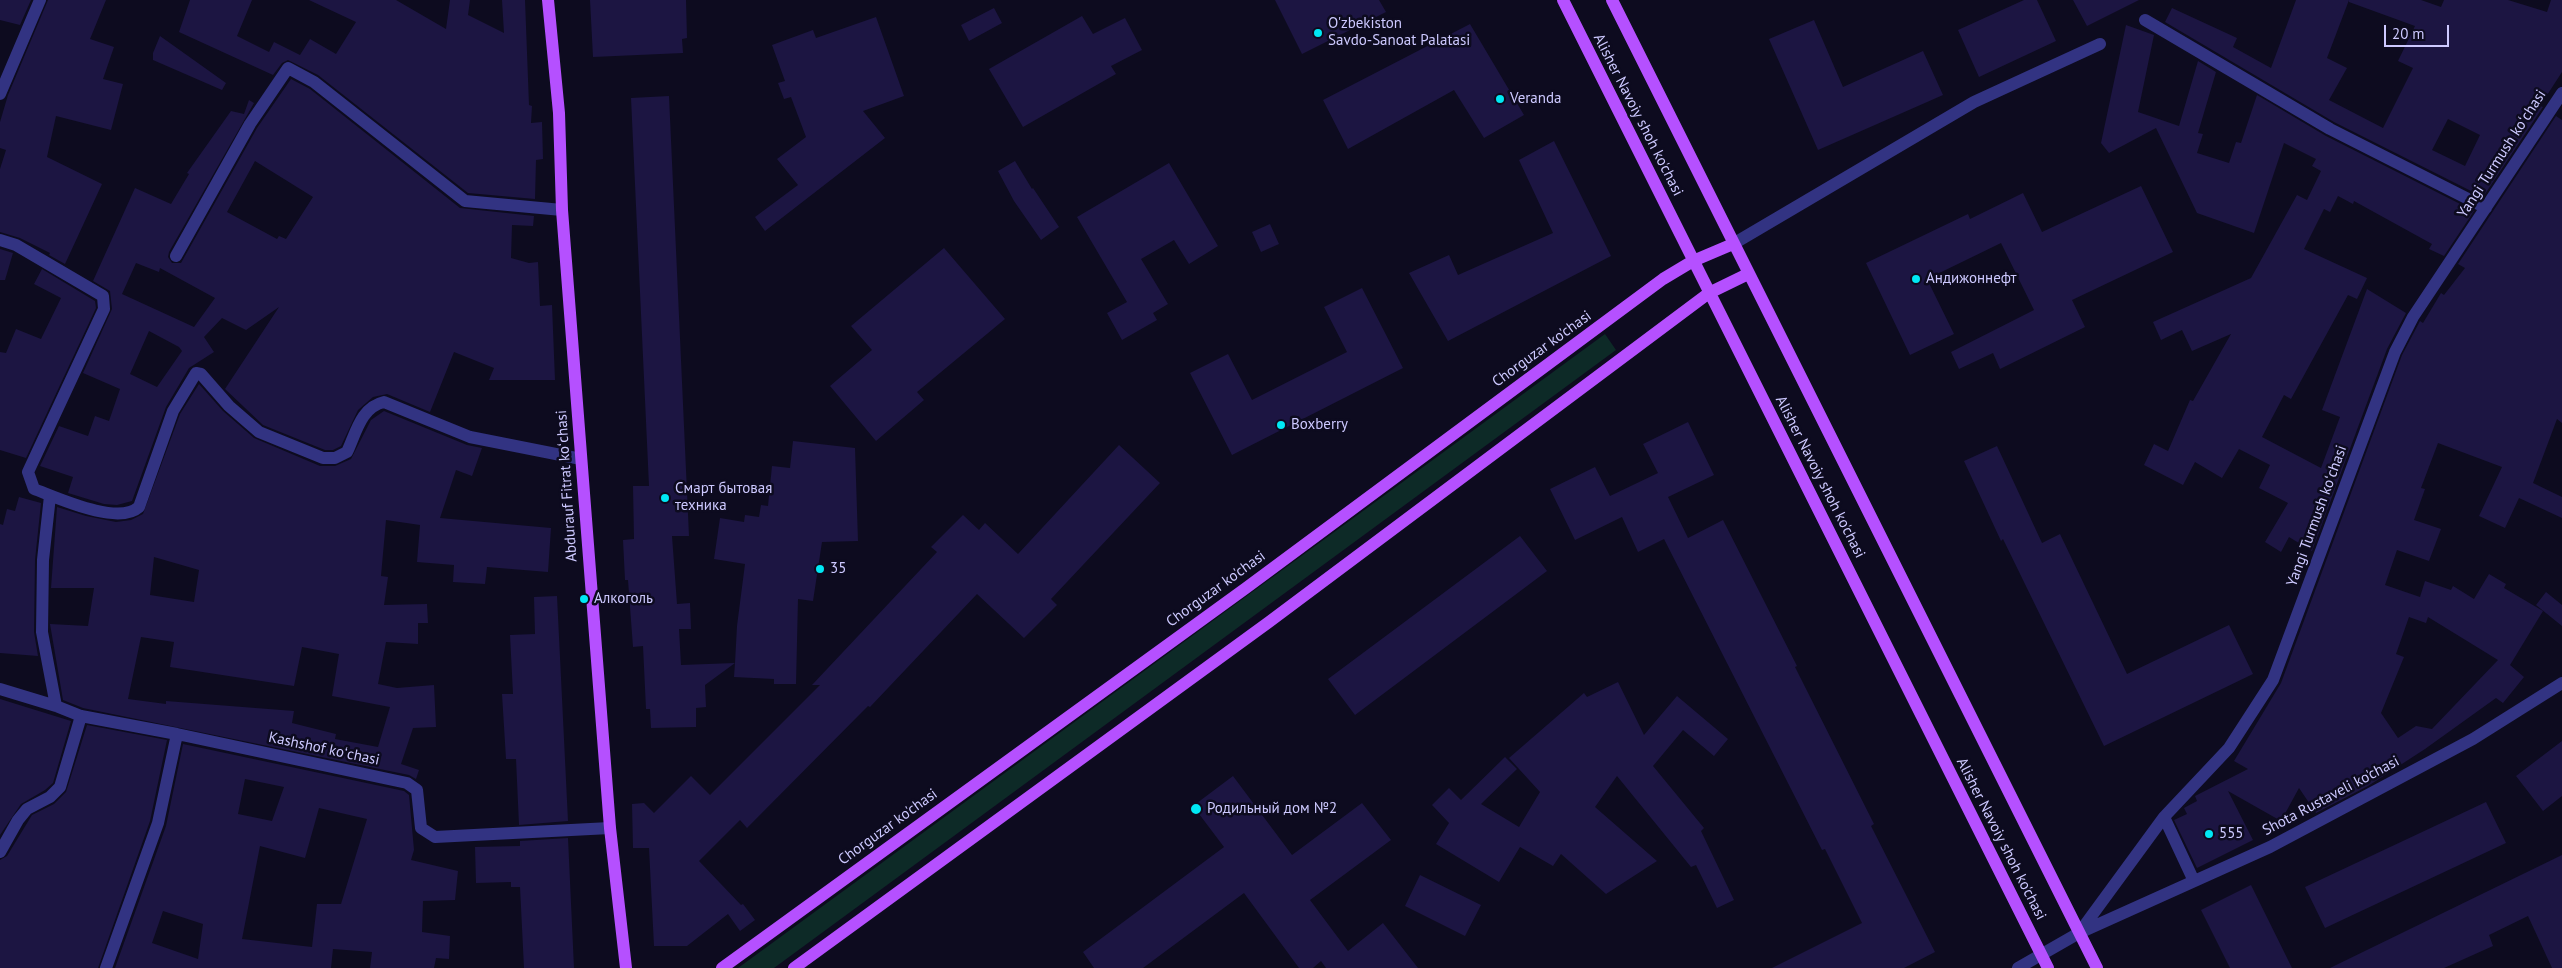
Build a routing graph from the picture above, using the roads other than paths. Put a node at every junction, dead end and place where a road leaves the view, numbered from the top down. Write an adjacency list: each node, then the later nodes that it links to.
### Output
1 (40, 0): 8 (street)
2 (548, 0): 10 (main road, Abdurauf Fitrat koʻchasi)
3 (1563, 0): 14 (main road, Alisher Navoiy shoh ko'chasi)
4 (1612, 0): 12 (main road, Alisher Navoiy shoh ko'chasi)
5 (2145, 20): 9 (street)
6 (2100, 44): 12 (street)
7 (2562, 93): 9 (street, Yangi Turmush koʻchasi)
8 (0, 94)
9 (2486, 208): 24 (street, Yangi Turmush koʻchasi)
10 (562, 210): 13 (street); 17 (main road, Abdurauf Fitrat koʻchasi)
11 (0, 240): 18 (street)
12 (1733, 244): 14 (main road, Chorguzar ko'chasi); 15 (main road, Alisher Navoiy shoh ko'chasi)
13 (176, 256)
14 (1693, 261): 16 (main road, Alisher Navoiy shoh ko'chasi); 32 (main road, Chorguzar ko'chasi)
15 (1748, 274): 16 (main road); 28 (main road, Alisher Navoiy shoh ko'chasi)
16 (1709, 293): 29 (main road, Alisher Navoiy shoh ko'chasi); 33 (main road)
17 (581, 458): 18 (street); 25 (main road, Abdurauf Fitrat koʻchasi)
18 (50, 496): 21 (street)
19 (2562, 682): 27 (street, Shota Rustaveli ko'chasi)
20 (0, 689): 21 (street, Kashshof koʻchasi)
21 (56, 706): 22 (street, Kashshof koʻchasi)
22 (81, 716): 23 (street, Kashshof koʻchasi); 26 (street)
23 (177, 734): 25 (street, Kashshof koʻchasi); 31 (street)
24 (2164, 817): 27 (street); 28 (street, Yangi Turmush koʻchasi)
25 (610, 828): 30 (main road, Abdurauf Fitrat koʻchasi)
26 (0, 852)
27 (2193, 879): 28 (street, Shota Rustaveli ko'chasi)
28 (2078, 933): 29 (street, Shota Rustaveli ko'chasi); 36 (main road, Alisher Navoiy shoh ko'chasi)
29 (2041, 954): 34 (street, Shota Rustaveli ko'chasi); 35 (main road, Alisher Navoiy shoh ko'chasi)
30 (623, 966)
31 (106, 968)
32 (722, 968)
33 (794, 968)
34 (2018, 968)
35 (2048, 968)
36 (2097, 968)

